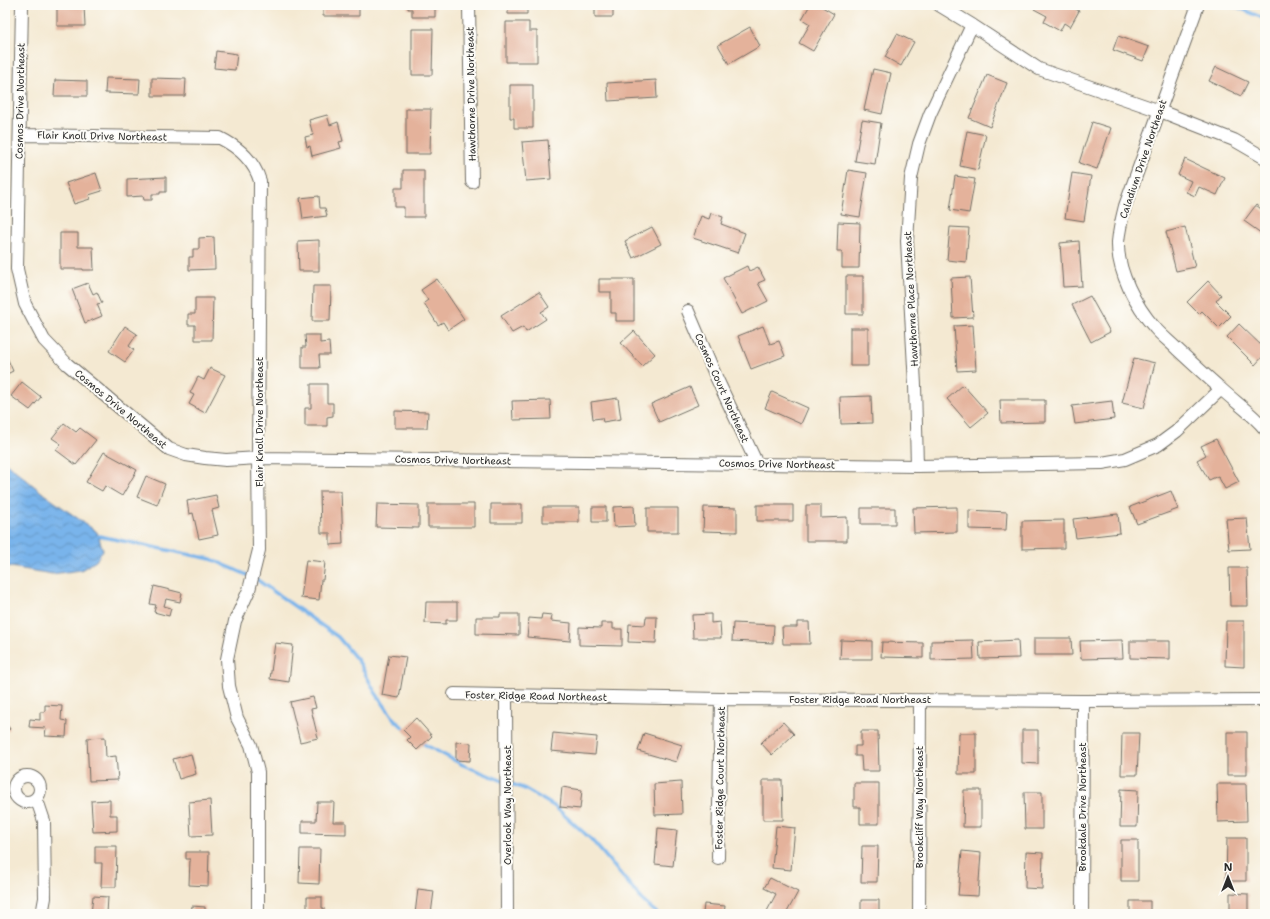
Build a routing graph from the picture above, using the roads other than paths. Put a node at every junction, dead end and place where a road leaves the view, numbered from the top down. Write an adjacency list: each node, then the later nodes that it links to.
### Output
1 (22, 5): 7 (street, Cosmos Drive Northeast)
2 (469, 5): 9 (street, Hawthorne Drive Northeast)
3 (939, 5): 5 (street)
4 (1198, 5): 6 (street, Caladium Drive Northeast)
5 (972, 25): 6 (street); 15 (street, Hawthorne Place Northeast)
6 (1160, 112): 8 (street); 11 (street, Caladium Drive Northeast)
7 (20, 135): 13 (street, Cosmos Drive Northeast); 13 (street, Flair Knoll Drive Northeast)
8 (1265, 158)
9 (472, 182)
10 (688, 311): 14 (street, Cosmos Court Northeast)
11 (1221, 389): 12 (street, Caladium Drive Northeast); 15 (street, Cosmos Drive Northeast)
12 (1265, 429)
13 (258, 458): 14 (street, Cosmos Drive Northeast); 25 (street, Flair Knoll Drive Northeast)
14 (756, 464): 15 (street, Cosmos Drive Northeast)
15 (917, 466)
16 (454, 694): 17 (street, Foster Ridge Road Northeast)
17 (506, 696): 18 (street, Foster Ridge Road Northeast); 26 (street, Overlook Way Northeast)
18 (721, 699): 19 (street, Foster Ridge Road Northeast); 23 (street, Foster Ridge Court Northeast)
19 (920, 700): 21 (street, Foster Ridge Road Northeast); 27 (street, Brookcliff Way Northeast)
20 (1265, 700): 21 (street, Foster Ridge Road Northeast)
21 (1083, 701): 28 (street, Brookdale Drive Northeast)
22 (34, 800): 24 (street)
23 (718, 858)
24 (42, 914)
25 (258, 914)
26 (507, 914)
27 (919, 914)
28 (1082, 914)

